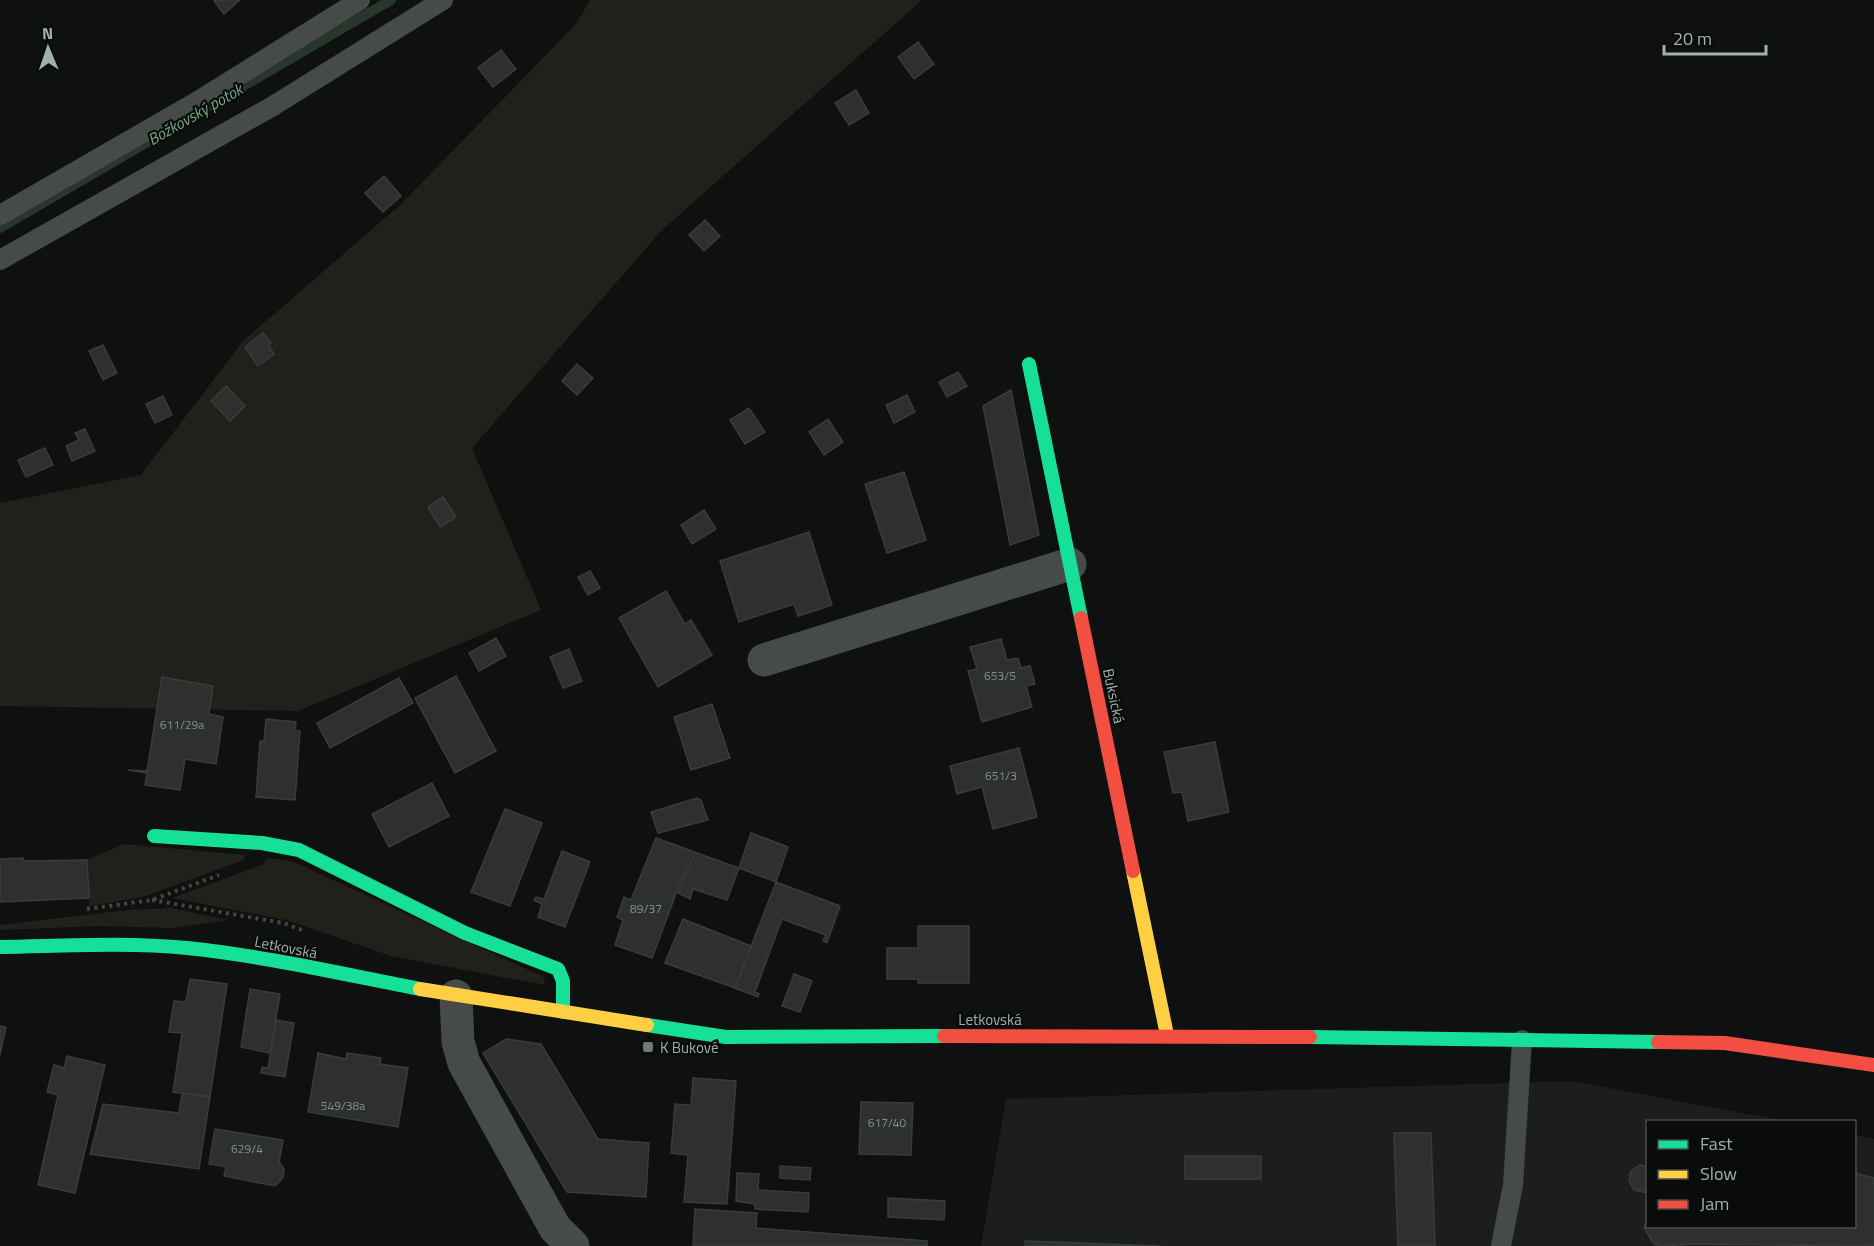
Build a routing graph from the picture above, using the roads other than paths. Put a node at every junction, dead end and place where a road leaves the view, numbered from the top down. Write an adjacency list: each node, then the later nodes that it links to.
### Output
1 (360, 0): 3 (lane)
2 (442, 0): 4 (lane)
3 (0, 215)
4 (0, 260)
5 (1029, 364): 6 (street, Buksická)
6 (1070, 564): 7 (street); 12 (street, Buksická)
7 (764, 660)
8 (154, 836): 11 (street)
9 (0, 947): 10 (street, Letkovská)
10 (456, 996): 11 (street, Letkovská); 15 (street)
11 (562, 1012): 12 (street, Letkovská)
12 (1167, 1035): 13 (street, Letkovská)
13 (1522, 1040): 14 (street, Letkovská); 16 (lane)
14 (1874, 1065)
15 (573, 1246)
16 (1501, 1246)

